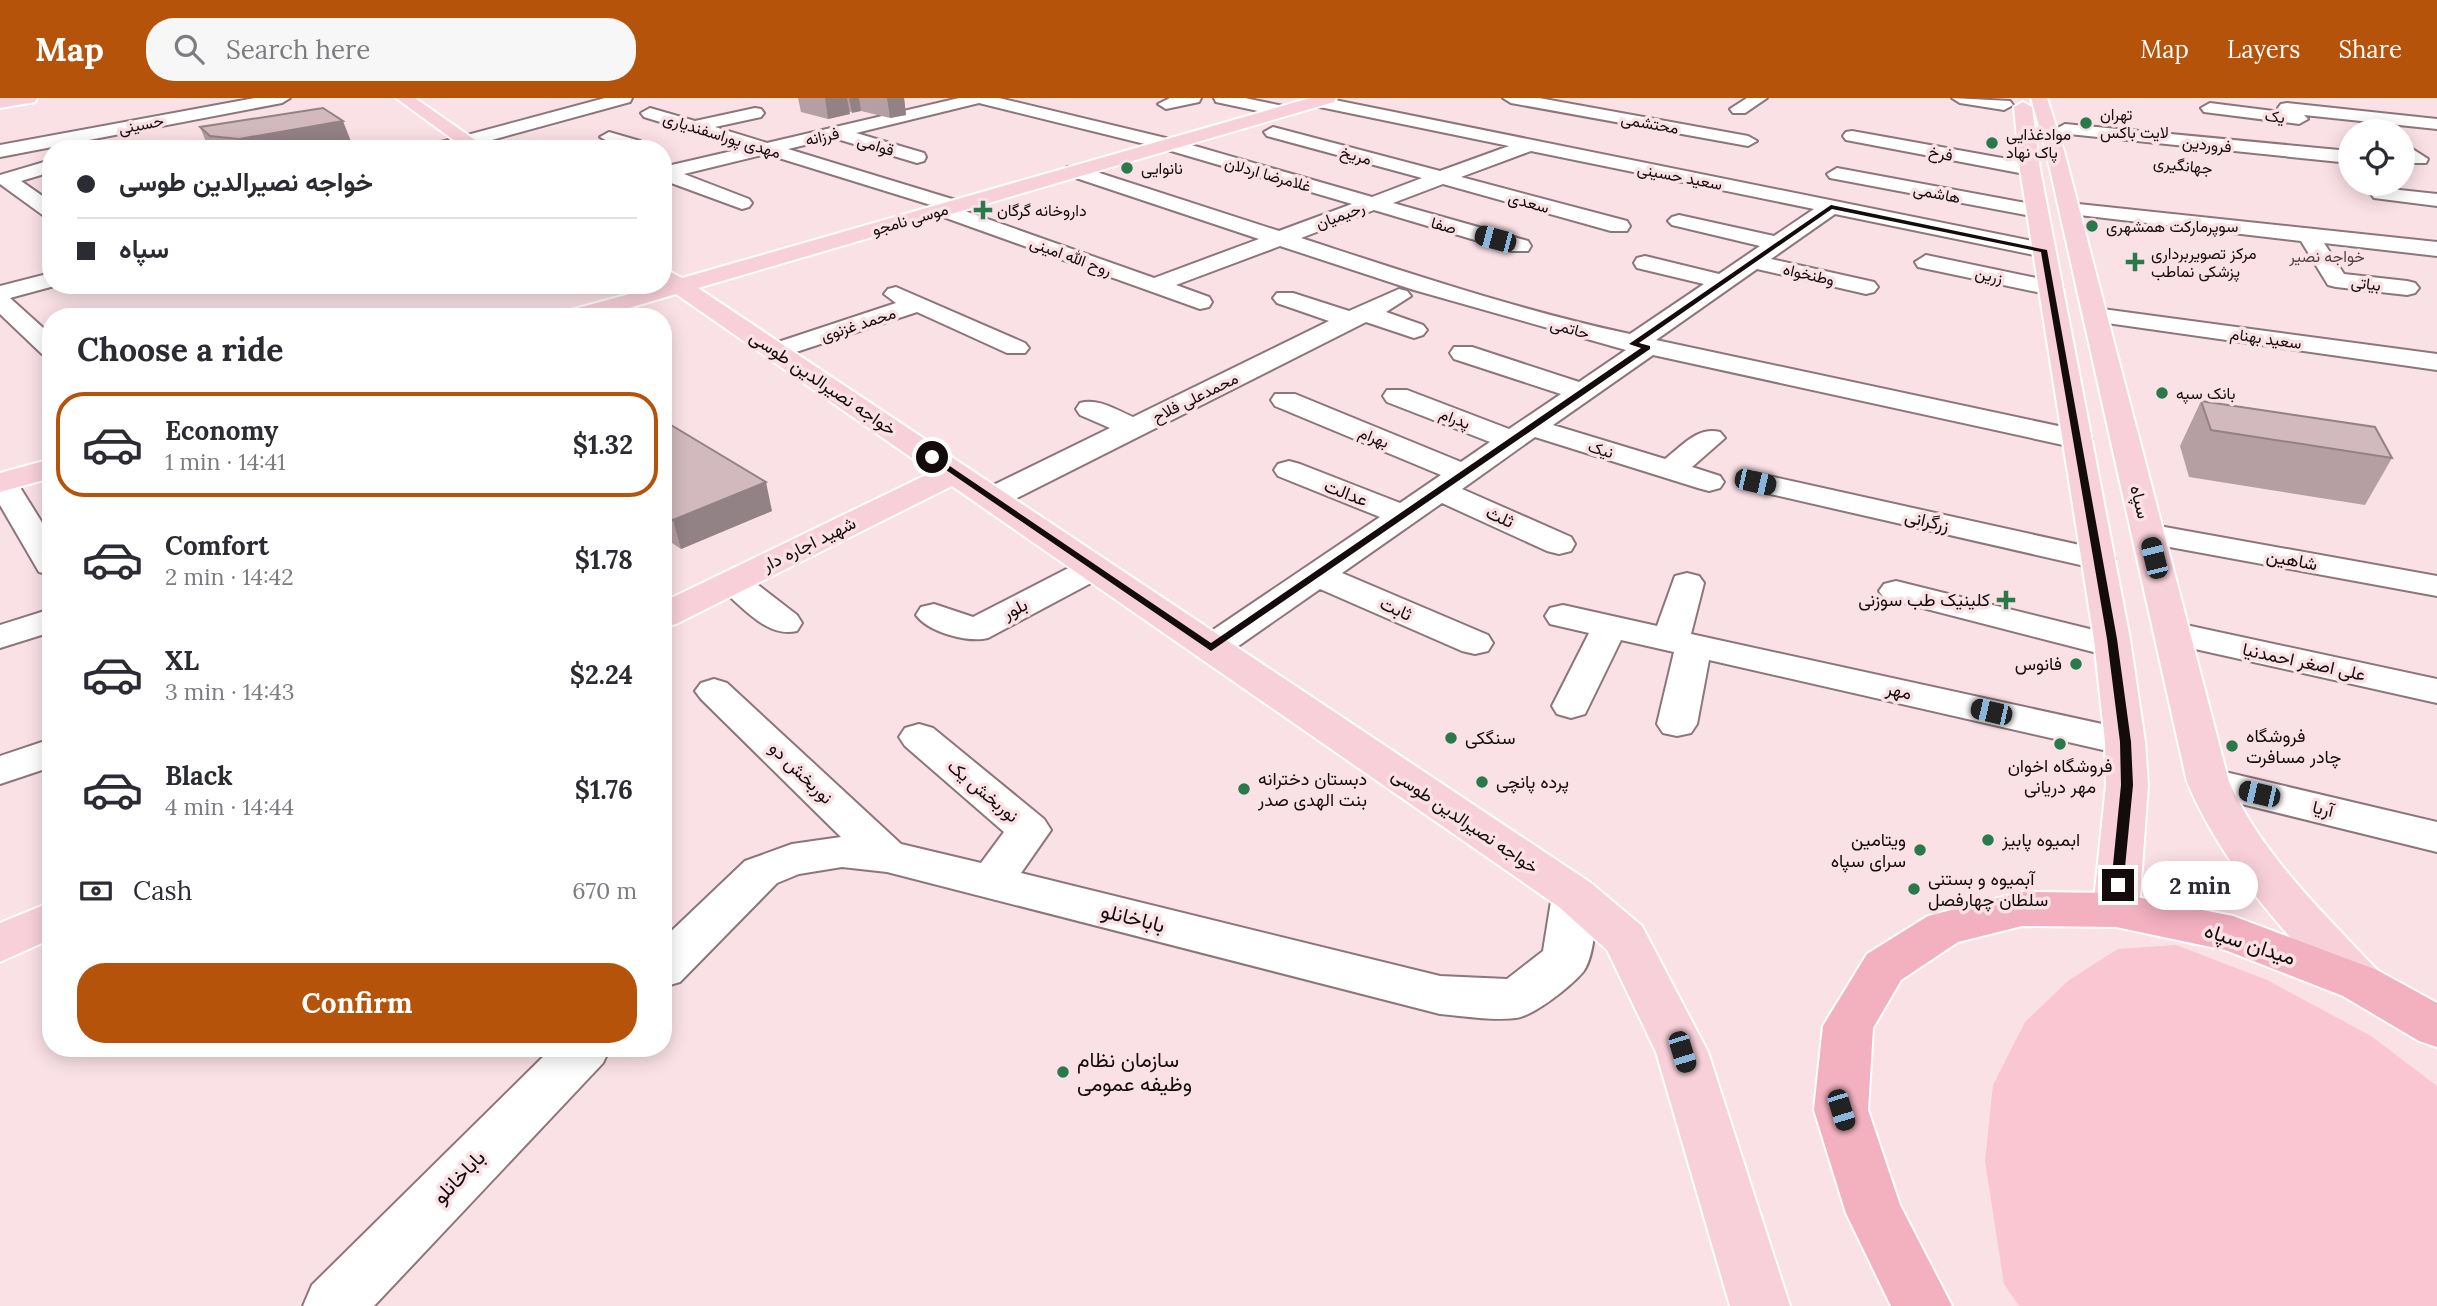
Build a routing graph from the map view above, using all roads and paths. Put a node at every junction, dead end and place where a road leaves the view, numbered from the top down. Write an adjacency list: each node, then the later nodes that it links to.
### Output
1 (29, 98): 15 (main road)
2 (404, 98): 40 (main road)
3 (624, 98): 41 (street)
4 (979, 98): 23 (street, فرزانه); 27 (street, غلامرضا اردلان)
5 (1193, 98): 17 (street)
6 (1222, 98): 21 (street)
7 (1511, 98): 35 (street, محتشمی)
8 (1759, 98): 20 (street)
9 (1960, 98): 14 (street)
10 (2039, 98): 49 (main road, سپاه)
11 (2054, 98): 49 (main road)
12 (273, 99): 26 (street, حسینی)
13 (1321, 100): 21 (main road, موسی نامجو); 45 (street, سعید حسینی)
14 (2009, 100): 49 (main road, سپاه)
15 (0, 103)
16 (724, 104): 31 (street, مهدی پوراسفندیاری)
17 (1166, 104)
18 (2210, 108): 19 (street, یک)
19 (2289, 108): 30 (street, یک); 46 (street)
20 (1739, 109)
21 (1282, 111): 44 (main road, موسی نامجو)
22 (858, 112): 28 (street)
23 (923, 112): 28 (street, فرزانه); 29 (street)
24 (755, 113): 31 (street)
25 (82, 114): 33 (street)
26 (186, 116): 33 (street, حسینی); 34 (street)
27 (1063, 119): 32 (street); 44 (street, غلامرضا اردلان)
28 (890, 120): 36 (street, فرزانه)
29 (953, 121)
30 (2437, 124)
31 (695, 127): 47 (street, مهدی پوراسفندیاری)
32 (1031, 128)
33 (110, 130): 39 (street, حسینی)
34 (221, 130)
35 (1688, 130): 42 (street, محتشمی); 53 (street)
36 (835, 132): 47 (street, فرزانه); 51 (street, قوامی)
37 (1273, 132): 61 (street, مریخ)
38 (1852, 136): 49 (street, فرخ)
39 (58, 140)
40 (467, 140)
41 (489, 140)
42 (1748, 141)
43 (42, 143): 48 (street, حسینی)
44 (1167, 144): 58 (main road, موسی نامجو); 69 (street, غلامرضا اردلان)
45 (1527, 146): 53 (street, سعید حسینی); 61 (street, رحیمیان)
46 (2338, 147)
47 (767, 149): 54 (street, فرزانه); 71 (street, مهدی پوراسفندیاری)
48 (0, 151)
49 (2052, 151): 50 (street, فروردین); 72 (main road, سپاه)
50 (2338, 156)
51 (918, 157)
52 (672, 161): 54 (street)
53 (1628, 165): 62 (street, سعید حسینی)
54 (689, 167): 57 (street, فرزانه)
55 (1753, 167): 62 (street)
56 (42, 169): 64 (street)
57 (672, 171)
58 (1074, 172): 71 (main road, موسی نامجو); 76 (street, حاتمی)
59 (1837, 174): 72 (street, هاشمی)
60 (672, 176): 67 (street)
61 (1439, 178): 69 (street, رحیمیان); 74 (street, سعدی)
62 (1720, 184): 70 (street, سعید حسینی)
63 (42, 188): 64 (street)
64 (22, 191): 68 (street)
65 (2400, 196): 66 (street)
66 (2437, 200)
67 (742, 203)
68 (42, 204)
69 (1368, 204): 76 (street, رحیمیان); 78 (street, صفا)
70 (1831, 207): 77 (street); 80 (street, سعید حسینی)
71 (948, 208): 84 (main road, موسی نامجو); 88 (street, روح الله امینی)
72 (2053, 210): 75 (street, هاشمی); 80 (main road, سپاه); 99 (main road, سپاه)
73 (1679, 221): 77 (street)
74 (1619, 226)
75 (2308, 235): 79 (street, هاشمی); 91 (street, بیاتی)
76 (1278, 238): 88 (street, رحیمیان); 103 (street, حاتمی)
77 (1778, 244): 81 (street)
78 (1520, 246)
79 (2437, 249)
80 (2044, 250): 90 (main road, سپاه)
81 (1752, 261): 87 (street); 89 (street, وطنخواه)
82 (1926, 262): 90 (street, زرین)
83 (1645, 263): 87 (street)
84 (672, 281)
85 (42, 282): 92 (street)
86 (672, 282): 105 (main road, خواجه نصیرالدین طوسی)
87 (1723, 282): 103 (street)
88 (1153, 286): 97 (street, روح الله امینی)
89 (1866, 287)
90 (2051, 288): 115 (main road, سپاه)
91 (2407, 288)
92 (0, 293)
93 (635, 294): 98 (main road, موسی نامجو)
94 (1399, 296): 100 (street, محمدعلی فلاح)
95 (1286, 298): 100 (street)
96 (0, 301): 102 (street)
97 (1200, 302)
98 (597, 308)
99 (2095, 315): 107 (street, سعید بهنام); 126 (main road, سپاه)
100 (1358, 317): 101 (street); 112 (street, محمدعلی فلاح)
101 (1415, 330)
102 (42, 341)
103 (1640, 346): 108 (street); 115 (street, حاتمی)
104 (1016, 348): 105 (street, محمد غزنوی)
105 (775, 351): 119 (main road, خواجه نصیرالدین طوسی)
106 (1463, 353): 108 (street)
107 (2437, 362)
108 (1583, 392): 113 (street)
109 (1398, 397): 113 (street, پدرام)
110 (1285, 400): 121 (street, بهرام)
111 (1090, 409): 112 (street)
112 (1134, 428): 124 (street, محمدعلی فلاح)
113 (1522, 434): 117 (street, نیک); 121 (street)
114 (1710, 438): 117 (street)
115 (2077, 439): 129 (main road, سپاه)
116 (1289, 470): 125 (street, عدالت)
117 (1670, 470): 122 (street, نیک)
118 (42, 471): 120 (main road)
119 (954, 473): 124 (main road, خواجه نصیرالدین طوسی); 132 (main road, شهید اجاره دار)
120 (1, 482): 128 (street)
121 (1452, 482): 125 (street); 127 (street, ثلث)
122 (1709, 482)
123 (1755, 482): 129 (street, زرگرانی)
124 (992, 499): 130 (main road, خواجه نصیرالدین طوسی)
125 (1403, 515): 131 (street)
126 (2148, 534): 134 (street, شاهین); 142 (main road, سپاه)
127 (1559, 544)
128 (42, 550)
129 (2098, 559): 146 (main road, سپاه)
130 (1094, 568): 137 (street, بلور); 147 (main road, خواجه نصیرالدین طوسی)
131 (1317, 575): 144 (street, ثابت); 147 (street)
132 (733, 582): 136 (main road, شهید اجاره دار); 140 (street)
133 (1686, 583): 145 (street)
134 (2437, 586)
135 (1896, 590): 146 (street)
136 (672, 612)
137 (934, 615)
138 (1563, 616): 141 (street, مهر)
139 (42, 623): 143 (street)
140 (784, 623)
141 (1610, 626): 145 (street, مهر); 150 (street)
142 (2172, 632): 149 (street, علی اصغر احمدنیا); 156 (main road, سپاه)
143 (0, 637)
144 (1475, 643)
145 (1683, 643): 151 (street); 153 (street, مهر)
146 (2113, 646): 153 (main road, سپاه)
147 (1211, 648): 160 (main road, خواجه نصیرالدین طوسی)
148 (714, 691): 158 (street, نوربخش دو)
149 (2437, 691)
150 (1570, 706)
151 (1677, 724)
152 (919, 737): 159 (street, نوربخش یک)
153 (2126, 742): 161 (main road, سپاه)
154 (42, 755): 155 (street)
155 (0, 771)
156 (2208, 782): 157 (street, آریا); 165 (main road, سپاه)
157 (2437, 836)
158 (887, 856): 159 (street, باباخانلو); 164 (street, باباخانلو)
159 (991, 883): 160 (street, باباخانلو)
160 (1575, 895): 169 (main road, خواجه نصیرالدین طوسی)
161 (2116, 910): 165 (highway, میدان سپاه); 170 (highway, میدان سپاه)
162 (42, 923): 163 (main road)
163 (0, 944)
164 (672, 960)
165 (2360, 983): 166 (highway, میدان سپاه)
166 (2437, 1027)
167 (576, 1057): 168 (street, باباخانلو)
168 (333, 1306)
169 (1760, 1306)
170 (1922, 1306)

